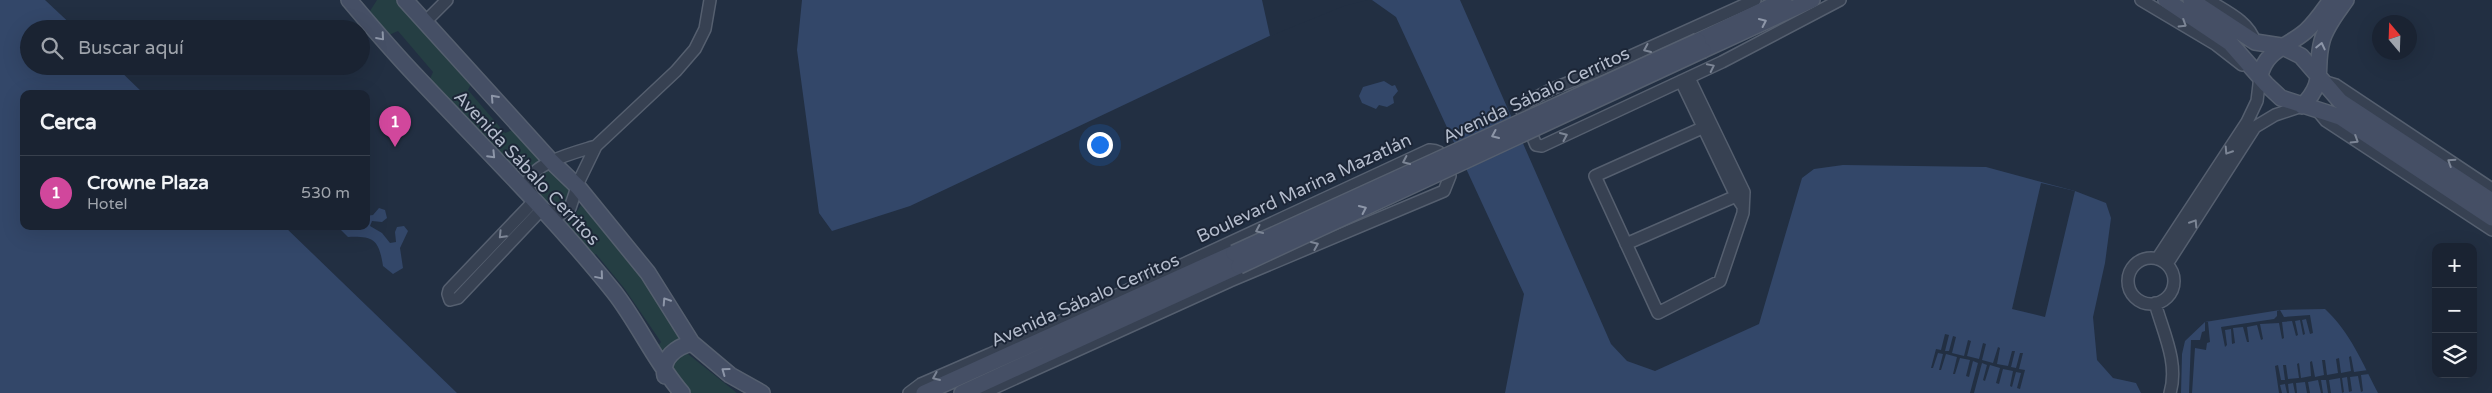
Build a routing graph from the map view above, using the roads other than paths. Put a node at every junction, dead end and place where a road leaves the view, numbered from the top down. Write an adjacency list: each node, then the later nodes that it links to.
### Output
1 (405, 0): 17 (main road, Avenida Sábalo Cerritos)
2 (447, 0): 17 (street)
3 (710, 0): 27 (street)
4 (1755, 0): 23 (street, one-way to 23)
5 (1784, 0): 19 (main road)
6 (1812, 0): 19 (main road, one-way to 6)
7 (1840, 0): 23 (street, one-way to 7)
8 (2141, 0): 21 (street, one-way to 21)
9 (2166, 0): 21 (main road)
10 (2191, 0): 18 (main road)
11 (2208, 0): 18 (street)
12 (2330, 0): 20 (main road)
13 (2346, 0): 22 (main road, one-way to 13)
14 (352, 1): 15 (main road, Avenida Sábalo Cerritos, one-way to 15)
15 (368, 20)
16 (370, 22): 33 (main road, Avenida Sábalo Cerritos, one-way to 33)
17 (425, 22): 28 (main road, Avenida Sábalo Cerritos, one-way to 17)
18 (2255, 42): 20 (main road)
19 (1701, 46): 37 (main road, Avenida Sábalo Cerritos, bridge)
20 (2281, 46): 21 (main road); 22 (main road)
21 (2257, 72): 24 (main road); 25 (street)
22 (2323, 79): 24 (main road); 30 (street, one-way to 22); 32 (main road)
23 (1685, 80): 26 (street)
24 (2309, 108): 25 (street); 34 (main road); 35 (street, one-way to 35)
25 (2251, 124): 38 (street)
26 (1707, 126): 31 (street); 36 (street)
27 (596, 146): 28 (street); 29 (street)
28 (552, 162): 29 (main road, Avenida Sábalo Cerritos); 33 (street)
29 (578, 187): 33 (street); 42 (main road, Avenida Sábalo Cerritos, one-way to 29)
30 (2492, 189)
31 (1741, 198): 36 (street); 36 (street)
32 (2492, 201)
33 (539, 204): 33 (street, one-way to 33); 43 (main road, Avenida Sábalo Cerritos, one-way to 43)
34 (2492, 218)
35 (2492, 230)
36 (1626, 244)
37 (1237, 260): 39 (main road, Avenida Sábalo Cerritos); 41 (main road, Avenida Sábalo Cerritos)
38 (2162, 261): 40 (street); 40 (street)
39 (1124, 297): 41 (street, Boulevard Marina Mazatlán, one-way to 39); 47 (street, Boulevard Marina Mazatlán, one-way to 47); 48 (main road, Avenida Sábalo Cerritos)
40 (2155, 303): 51 (street)
41 (1137, 318): 49 (main road, Avenida Sábalo Cerritos); 50 (street, Boulevard Marina Mazatlán)
42 (692, 343): 43 (main road); 46 (main road, Avenida Sábalo Cerritos, one-way to 42)
43 (664, 371): 44 (main road, Avenida Sábalo Cerritos); 45 (main road, Avenida Sábalo Cerritos)
44 (669, 393)
45 (682, 393)
46 (762, 393)
47 (909, 393)
48 (924, 393)
49 (962, 393)
50 (983, 393)
51 (2170, 393)

